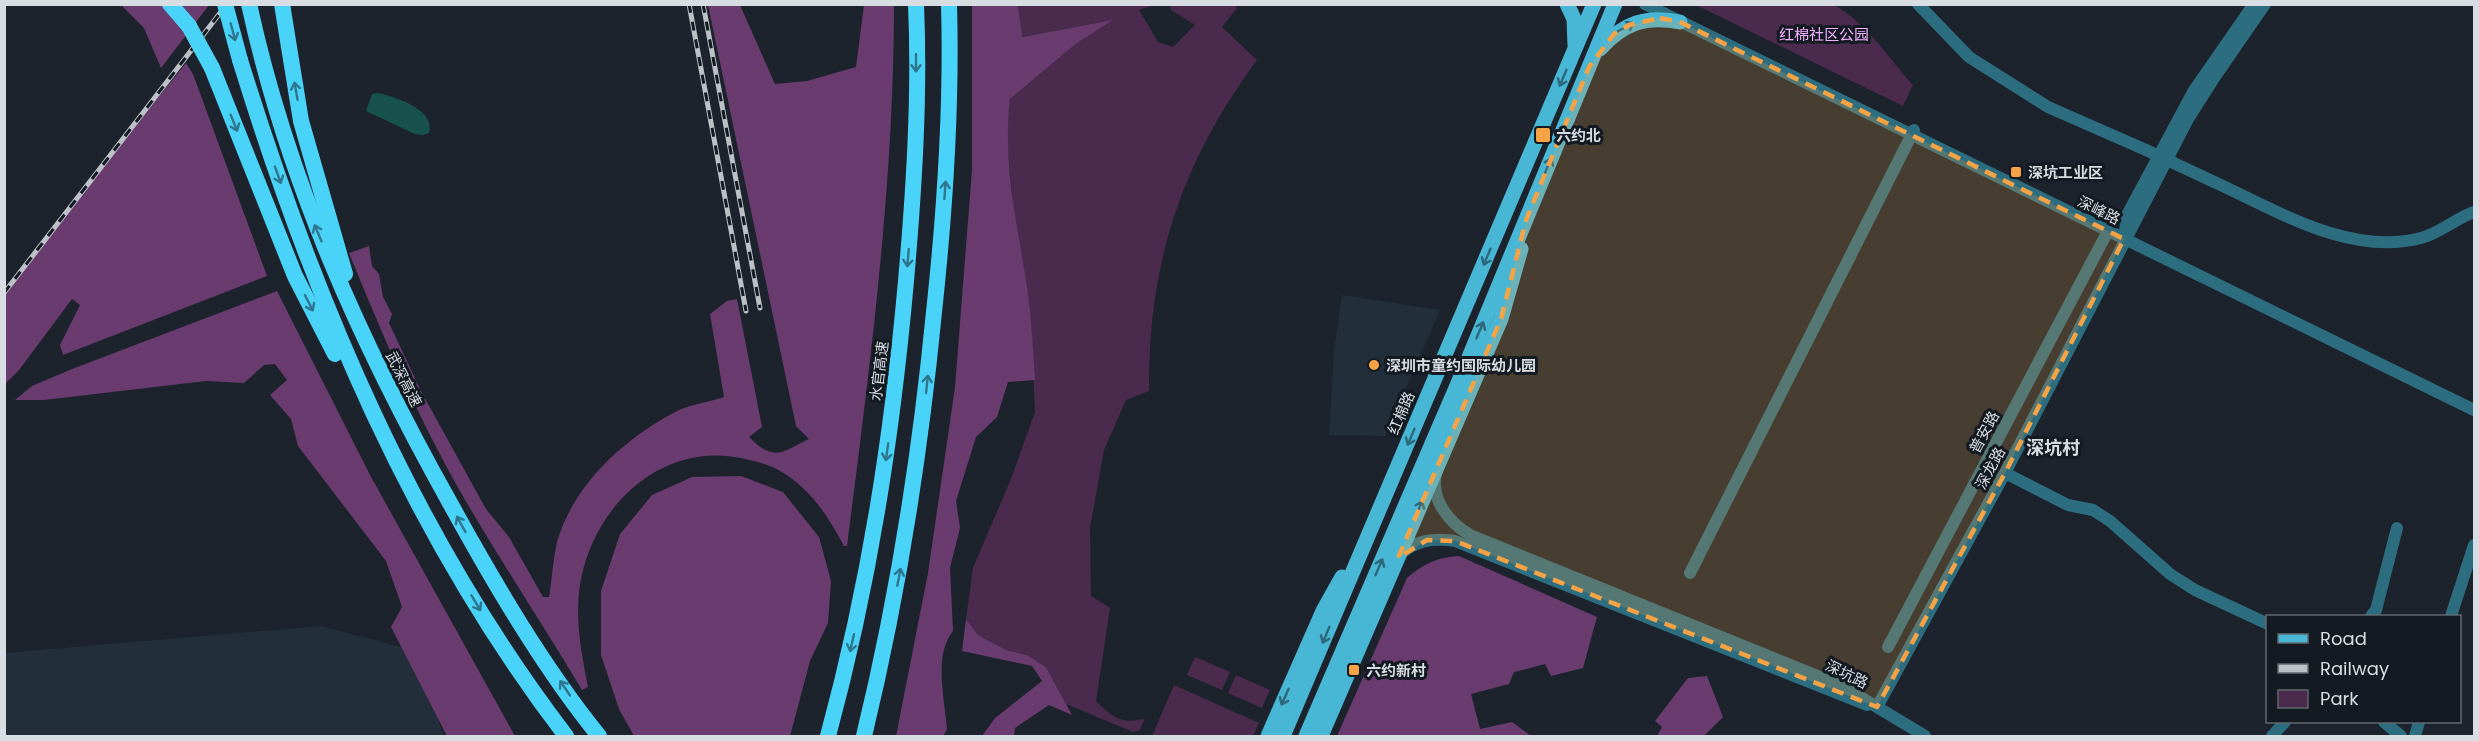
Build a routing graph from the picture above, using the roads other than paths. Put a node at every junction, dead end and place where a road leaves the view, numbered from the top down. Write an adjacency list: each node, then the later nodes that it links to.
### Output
1 (170, 4): 18 (highway)
2 (176, 4): 18 (highway)
3 (225, 4): 30 (highway, one-way to 30, bridge)
4 (249, 4): 27 (highway, 武深高速, one-way to 4)
5 (282, 4): 19 (highway)
6 (287, 4): 19 (highway)
7 (916, 4): 47 (highway, 水官高速, one-way to 47)
8 (949, 4): 48 (highway, one-way to 8)
9 (1567, 4): 20 (main road)
10 (1594, 4): 20 (main road, 红棉路)
11 (1615, 4): 21 (main road)
12 (1645, 4): 17 (street, 深峰路)
13 (1664, 4): 22 (street, 深峰路)
14 (1918, 4): 23 (street, bridge)
15 (2254, 4): 26 (street, 深龙路)
16 (2265, 4): 26 (street, 深龙路)
17 (1680, 22): 21 (main road, one-way to 17); 22 (street, 深峰路)
18 (189, 26): 30 (highway, one-way to 30, bridge)
19 (288, 43): 27 (highway, one-way to 19)
20 (1575, 49): 34 (main road, 红棉路, one-way to 34)
21 (1589, 67): 24 (main road, one-way to 21)
22 (1913, 131): 25 (street, 深峰路); 26 (street, 深峰路); 37 (street)
23 (2475, 212)
24 (1526, 220): 31 (main road); 51 (main road, one-way to 24)
25 (2108, 231): 26 (street, 深峰路); 41 (street, 普安路)
26 (2126, 234): 28 (street, 深峰路); 29 (street, 深峰路); 32 (street, 深龙路)
27 (359, 330): 46 (highway, 武深高速, one-way to 27)
28 (2475, 402)
29 (2475, 410)
30 (386, 442): 45 (highway, one-way to 45)
31 (1439, 464): 36 (main road, one-way to 31); 42 (street, 深坑路)
32 (2005, 473): 40 (street); 42 (street, 深龙路)
33 (2397, 528): 38 (street)
34 (1369, 534): 49 (main road, one-way to 49); 50 (main road, 红棉路, one-way to 50)
35 (2475, 545): 39 (street)
36 (1398, 558): 42 (street, 深坑路); 52 (main road)
37 (1690, 573)
38 (2372, 615)
39 (2451, 615)
40 (2266, 623)
41 (1888, 647)
42 (1877, 707): 53 (street)
43 (2284, 723): 54 (street)
44 (2385, 723): 55 (street)
45 (566, 736)
46 (599, 736)
47 (828, 736)
48 (864, 736)
49 (1268, 736)
50 (1283, 736)
51 (1306, 736)
52 (1321, 736)
53 (1925, 736)
54 (2272, 736)
55 (2401, 736)

